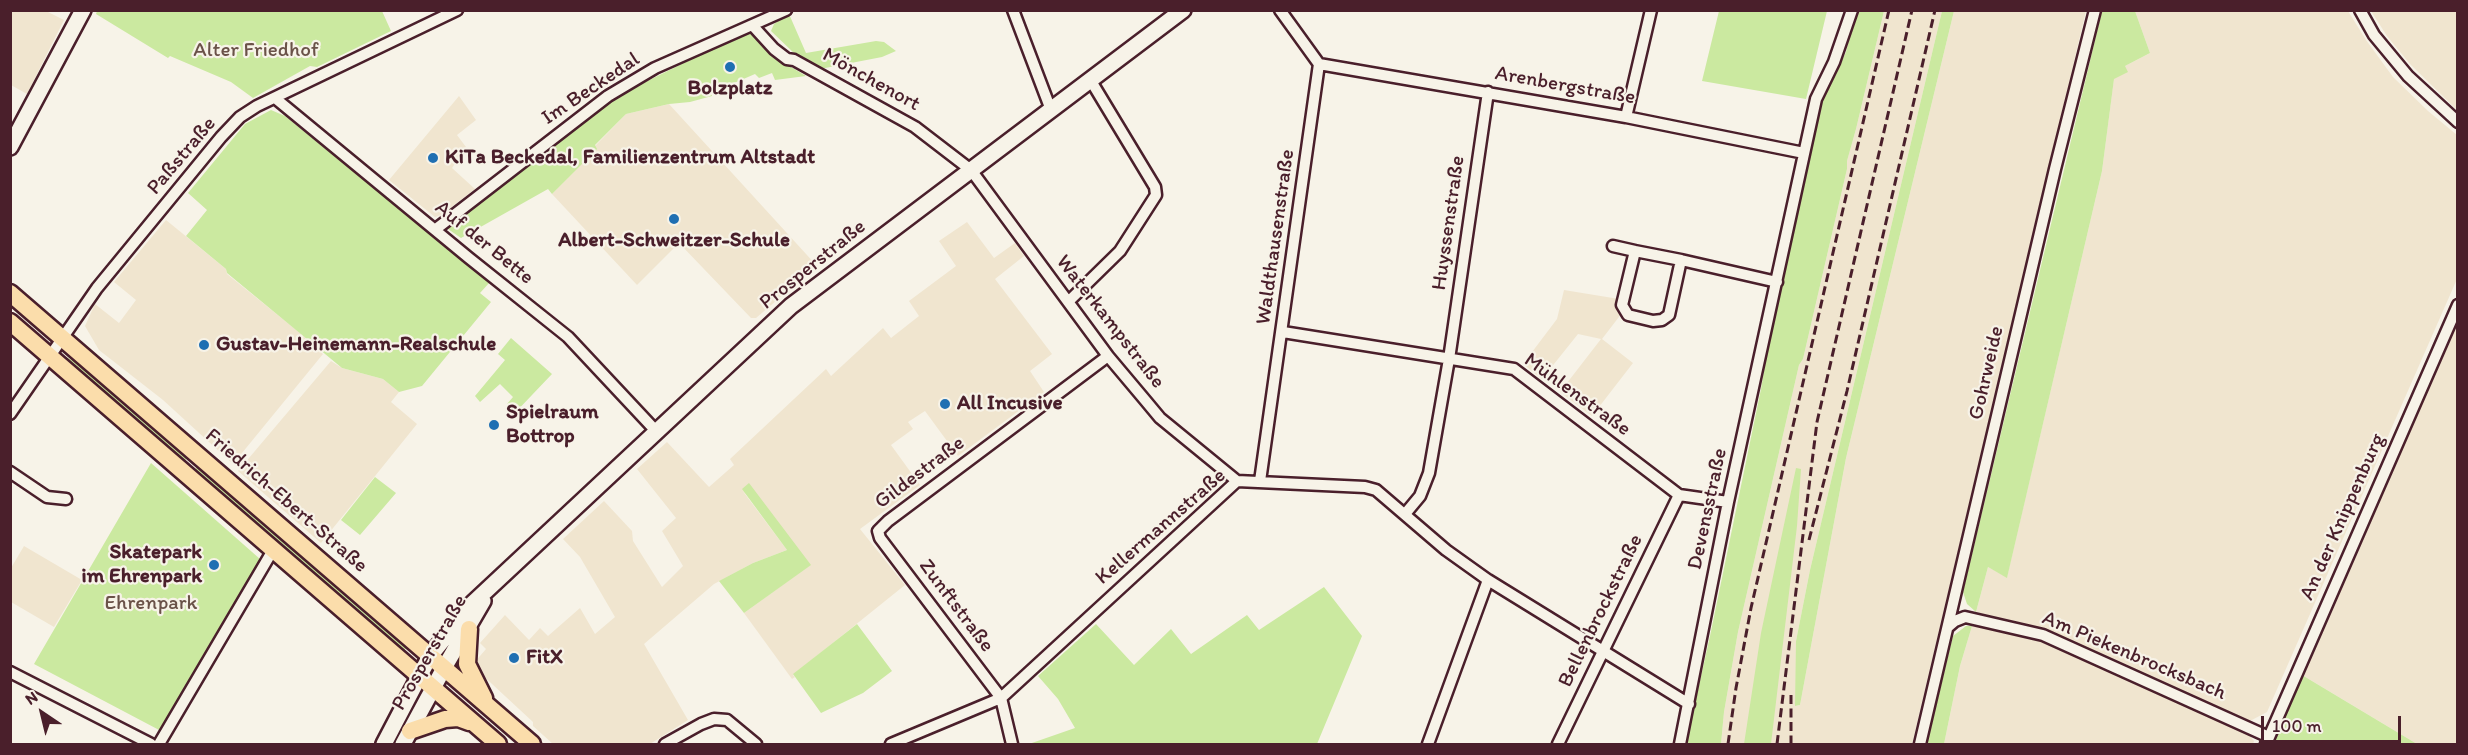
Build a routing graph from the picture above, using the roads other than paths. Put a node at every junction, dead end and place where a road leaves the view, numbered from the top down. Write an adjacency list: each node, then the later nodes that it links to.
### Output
1 (83, 10): 19 (main road)
2 (457, 10): 11 (street, Paßstraße)
3 (786, 10): 12 (street, Im Beckedal)
4 (1013, 10): 17 (street)
5 (1183, 10): 14 (main road, Prosperstraße)
6 (1280, 10): 13 (street)
7 (1651, 10): 18 (street)
8 (1852, 10): 23 (street, Devensstraße)
9 (2095, 10): 52 (street, Gohrweide)
10 (2360, 10): 20 (street)
11 (436, 15): 16 (street, Paßstraße)
12 (753, 26): 24 (street, Mönchenort); 25 (street, Im Beckedal)
13 (1319, 64): 15 (street, Arenbergstraße); 34 (street, Waldthausenstraße)
14 (1091, 81): 17 (main road, Prosperstraße); 31 (street)
15 (1488, 92): 18 (street, Arenbergstraße); 38 (street, Huyssenstraße)
16 (275, 98): 25 (street, Auf der Bette); 35 (street, Paßstraße)
17 (1051, 110): 24 (main road, Prosperstraße)
18 (1626, 117): 23 (street, Arenbergstraße)
19 (26, 119): 21 (main road); 22 (main road)
20 (2457, 122)
21 (10, 137)
22 (10, 147)
23 (1804, 153): 29 (street, Devensstraße)
24 (971, 170): 31 (street, Waterkampstraße); 40 (main road, Prosperstraße)
25 (436, 229): 40 (street, Auf der Bette)
26 (1613, 246): 27 (street)
27 (1635, 251): 28 (street); 28 (street)
28 (1681, 260): 29 (street)
29 (1777, 282): 46 (street, Devensstraße)
30 (10, 293): 35 (main road, Friedrich-Ebert-Straße)
31 (1069, 301): 37 (street, Waterkampstraße)
32 (2457, 305): 65 (street, An der Knippenburg)
33 (10, 322): 36 (main road)
34 (1283, 332): 38 (street, Mühlenstraße); 43 (street, Waldthausenstraße)
35 (62, 338): 36 (street, Paßstraße); 55 (main road, Friedrich-Ebert-Straße)
36 (50, 356): 39 (street, Paßstraße); 49 (main road)
37 (1108, 356): 42 (street, Waterkampstraße); 48 (street, Gildestraße)
38 (1449, 359): 44 (street, Mühlenstraße); 47 (street, Huyssenstraße)
39 (10, 414)
40 (656, 431): 51 (main road, Prosperstraße)
41 (10, 472): 45 (street)
42 (1237, 481): 43 (street, Kellermannstraße); 60 (street, Kellermannstraße)
43 (1260, 481): 47 (street, Kellermannstraße)
44 (1679, 495): 46 (street, Mühlenstraße); 54 (street, Bellenbrockstraße)
45 (66, 499)
46 (1728, 502): 61 (street, Devensstraße)
47 (1405, 514): 50 (street, Kellermannstraße)
48 (880, 538): 60 (street, Zunftstraße)
49 (273, 550): 58 (main road); 67 (street)
50 (1488, 580): 54 (street, Kellermannstraße); 75 (street)
51 (494, 583): 53 (main road, Prosperstraße); 55 (main road, Prosperstraße)
52 (1948, 628): 65 (street, Am Piekenbrocksbach); 78 (street, Gohrweide)
53 (468, 629): 56 (main road, Prosperstraße); 62 (main road)
54 (1603, 651): 61 (street, Kellermannstraße); 76 (street, Bellenbrockstraße)
55 (430, 656): 56 (main road, Friedrich-Ebert-Straße); 58 (main road, Prosperstraße)
56 (444, 668): 59 (main road, Prosperstraße); 62 (main road, Friedrich-Ebert-Straße)
57 (10, 672): 66 (street)
58 (418, 677): 59 (main road); 68 (main road, Prosperstraße)
59 (432, 688): 63 (main road); 64 (main road, Prosperstraße)
60 (1001, 698): 73 (street, Kellermannstraße); 74 (street)
61 (1689, 704): 77 (street, Devensstraße)
62 (491, 709): 70 (main road, Friedrich-Ebert-Straße)
63 (472, 723): 64 (main road); 69 (main road)
64 (406, 738)
65 (2267, 741)
66 (151, 744)
67 (159, 744)
68 (384, 744)
69 (498, 744)
70 (532, 744)
71 (665, 744): 72 (street)
72 (756, 744)
73 (891, 744)
74 (1012, 744)
75 (1428, 744)
76 (1558, 744)
77 (1680, 744)
78 (1920, 744)

